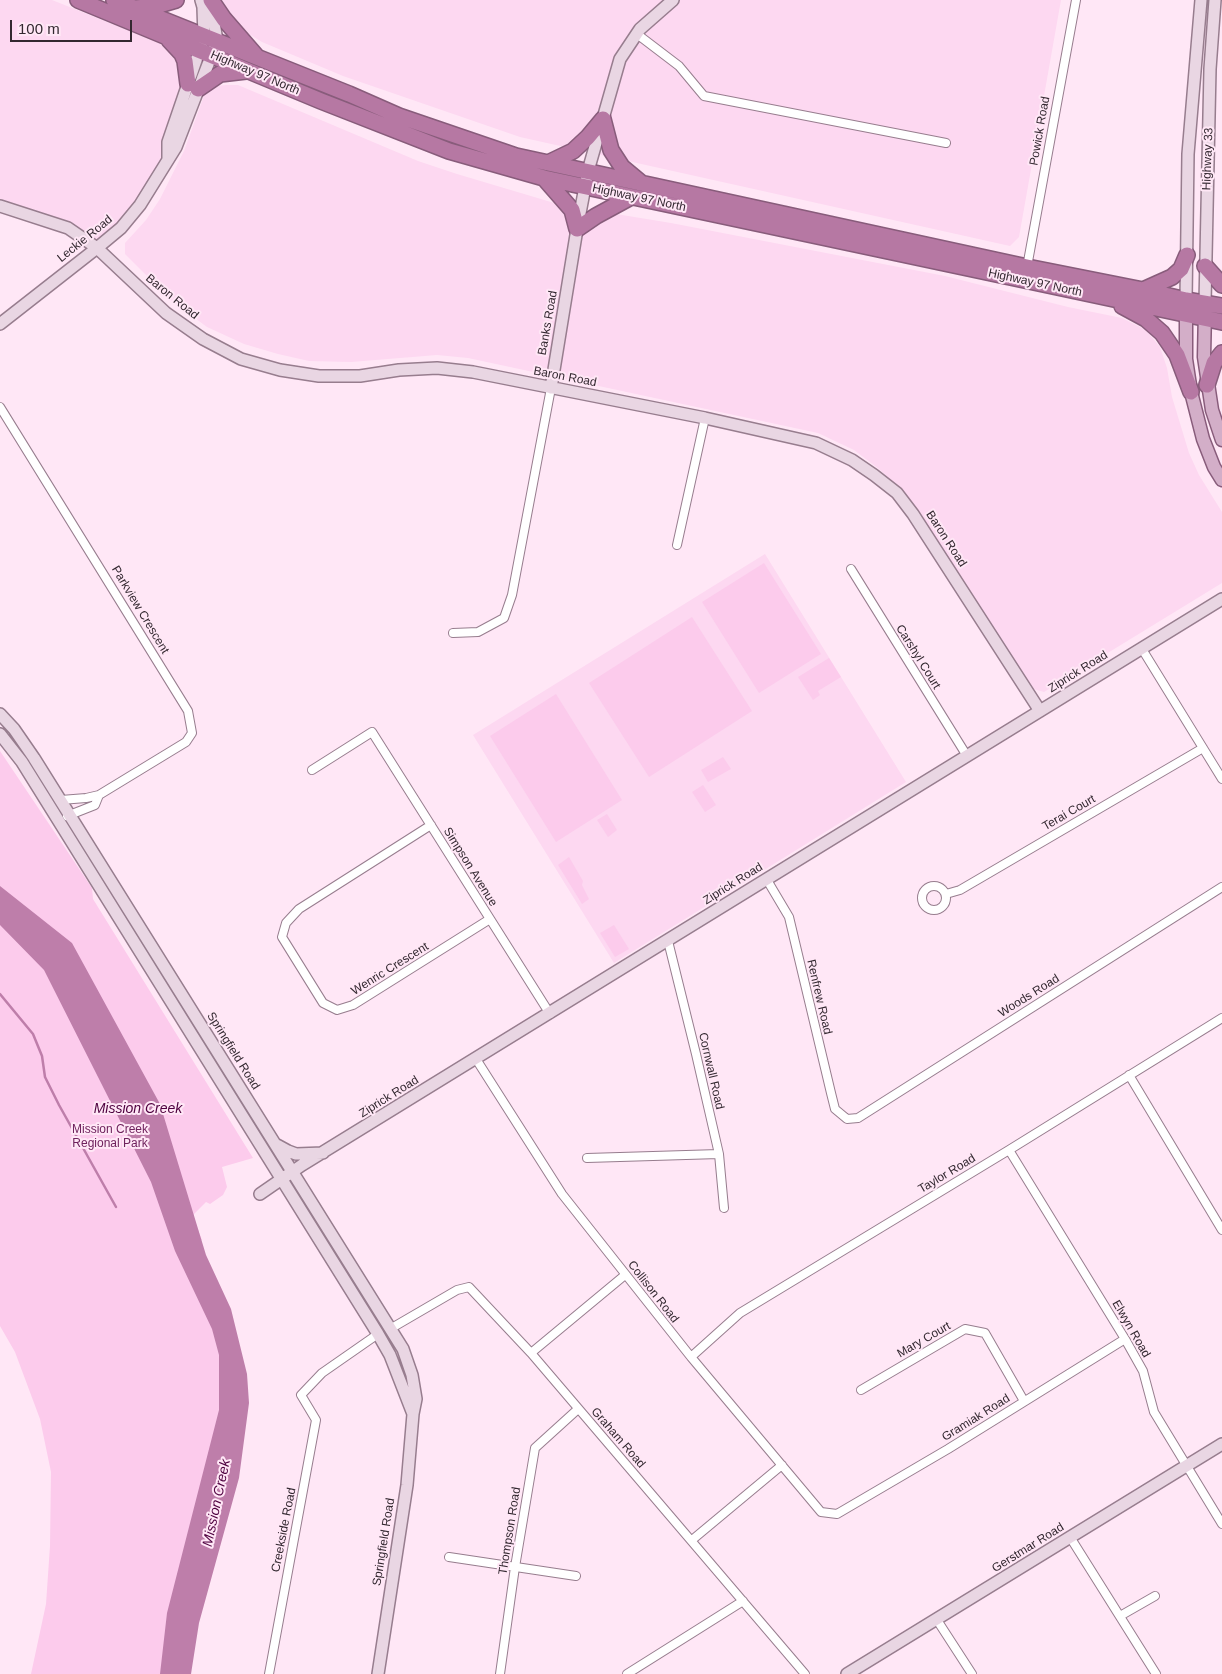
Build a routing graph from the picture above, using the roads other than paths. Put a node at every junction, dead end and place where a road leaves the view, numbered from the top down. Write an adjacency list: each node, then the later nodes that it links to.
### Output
1 (78, 0): 12 (highway, Highway 97 North)
2 (114, 0): 10 (highway, Highway 97 North)
3 (176, 0): 10 (highway)
4 (201, 0): 13 (street, Leckie Road)
5 (210, 0): 13 (street, Leckie Road); 14 (highway)
6 (672, 0): 11 (street, Banks Road)
7 (1076, 0): 29 (street, Powick Road)
8 (1201, 0): 27 (street, Highway 33)
9 (1215, 0): 28 (street, Highway 33)
10 (135, 9): 13 (highway, Highway 97 North)
11 (637, 34): 16 (street, Banks Road); 17 (street)
12 (166, 37): 13 (highway, Highway 97 North); 15 (highway)
13 (208, 46): 14 (highway, Highway 97 North); 15 (street, Leckie Road)
14 (253, 64): 15 (highway); 18 (highway, Highway 97 North); 20 (highway, Highway 97 North)
15 (193, 87): 26 (street, Leckie Road)
16 (603, 119): 18 (highway); 19 (street, Banks Road); 21 (highway)
17 (946, 143)
18 (548, 163): 19 (highway, Highway 97 North)
19 (588, 171): 21 (highway, Highway 97 North); 22 (street, Banks Road)
20 (544, 178): 22 (highway, Highway 97 North); 25 (highway)
21 (641, 183): 29 (highway, Highway 97 North)
22 (585, 186): 23 (highway, Highway 97 North); 25 (street, Banks Road)
23 (631, 197): 25 (highway); 30 (highway, Highway 97 North)
24 (0, 206): 26 (street, Baron Road)
25 (577, 229): 41 (street, Banks Road)
26 (97, 248): 38 (street, Leckie Road); 41 (street, Baron Road)
27 (1187, 255): 32 (highway); 35 (street, Highway 33)
28 (1205, 266): 31 (highway); 36 (street, Highway 33)
29 (1027, 267): 30 (highway); 32 (highway, Highway 97 North)
30 (1006, 276): 33 (highway, Highway 97 North)
31 (1222, 285)
32 (1143, 290): 35 (highway, Highway 97 North)
33 (1108, 298): 35 (highway, Highway 97 North); 42 (highway)
34 (1222, 306): 36 (highway, Highway 97 North)
35 (1186, 308): 36 (highway, Highway 97 North); 42 (main road)
36 (1205, 311): 37 (highway, Highway 97 North); 40 (main road)
37 (1222, 322)
38 (0, 324)
39 (1222, 353): 40 (highway)
40 (1208, 385): 45 (main road)
41 (551, 388): 44 (street, Baron Road); 50 (street, Banks Road)
42 (1191, 392): 46 (main road)
43 (0, 407): 59 (street, Parkview Crescent)
44 (705, 418): 47 (street); 52 (street, Baron Road)
45 (1222, 440)
46 (1222, 480)
47 (676, 545)
48 (851, 569): 56 (street, Carshyl Court)
49 (1222, 599): 51 (street, Ziprick Road)
50 (453, 633)
51 (1142, 649): 52 (street, Ziprick Road); 55 (street)
52 (1040, 711): 56 (street, Ziprick Road)
53 (0, 714): 60 (street, Springfield Road)
54 (0, 734): 62 (street, Springfield Road)
55 (1203, 748): 58 (street); 66 (street, Terai Court)
56 (967, 756): 64 (street, Ziprick Road)
57 (312, 770): 63 (street, Simpson Avenue)
58 (1222, 779)
59 (99, 795): 60 (street, Parkview Crescent); 61 (street, Parkview Crescent)
60 (61, 800): 61 (street, Springfield Road)
61 (70, 815): 62 (street, Parkview Crescent); 74 (street, Springfield Road)
62 (57, 818): 80 (street, Springfield Road)
63 (431, 825): 67 (street, Simpson Avenue); 67 (street, Wenric Crescent)
64 (767, 880): 68 (street, Ziprick Road); 73 (street, Renfrew Road)
65 (1222, 887): 73 (street, Woods Road)
66 (946, 894)
67 (490, 919): 69 (street, Simpson Avenue)
68 (668, 941): 69 (street, Ziprick Road); 77 (street, Cornwall Road)
69 (550, 1014): 71 (street, Ziprick Road)
70 (1222, 1018): 72 (street, Taylor Road)
71 (476, 1059): 76 (street, Ziprick Road); 84 (street, Collison Road)
72 (1129, 1075): 75 (street, Taylor Road); 83 (street)
73 (847, 1119)
74 (275, 1144): 76 (street); 79 (street, Springfield Road)
75 (1009, 1150): 87 (street, Elwyn Road); 89 (street, Taylor Road)
76 (325, 1153): 79 (street, Ziprick Road)
77 (719, 1154): 78 (street); 82 (street, Cornwall Road)
78 (587, 1158)
79 (293, 1171): 80 (street, Ziprick Road); 85 (street, Springfield Road)
80 (282, 1179): 81 (street, Ziprick Road); 86 (street, Springfield Road)
81 (260, 1194)
82 (724, 1208)
83 (1222, 1230)
84 (625, 1275): 88 (street); 89 (street, Collison Road)
85 (390, 1329): 88 (street, Graham Road); 93 (street, Springfield Road)
86 (378, 1334): 93 (street, Springfield Road); 108 (street, Creekside Road)
87 (1125, 1339): 91 (street, Gramiak Road); 96 (street, Elwyn Road)
88 (531, 1353): 92 (street, Graham Road)
89 (690, 1357): 95 (street, Collison Road)
90 (861, 1390): 91 (street, Mary Court)
91 (1024, 1401): 97 (street, Gramiak Road)
92 (578, 1409): 100 (street, Graham Road); 102 (street, Thompson Road)
93 (413, 1414): 109 (street, Springfield Road)
94 (1222, 1444): 96 (street, Gerstmar Road)
95 (782, 1465): 97 (street, Collison Road); 100 (street)
96 (1186, 1466): 98 (street, Elwyn Road); 99 (street, Gerstmar Road)
97 (837, 1514)
98 (1222, 1524)
99 (1070, 1538): 106 (street); 107 (street, Gerstmar Road)
100 (692, 1540): 105 (street, Graham Road)
101 (449, 1557): 102 (street)
102 (515, 1567): 103 (street); 110 (street, Thompson Road)
103 (576, 1576)
104 (1155, 1596): 106 (street)
105 (743, 1601): 111 (street); 112 (street, Graham Road)
106 (1120, 1616): 115 (street)
107 (937, 1620): 113 (street, Gerstmar Road); 114 (street)
108 (269, 1674)
109 (378, 1674)
110 (500, 1674)
111 (628, 1674)
112 (805, 1674)
113 (847, 1674)
114 (972, 1674)
115 (1156, 1674)

